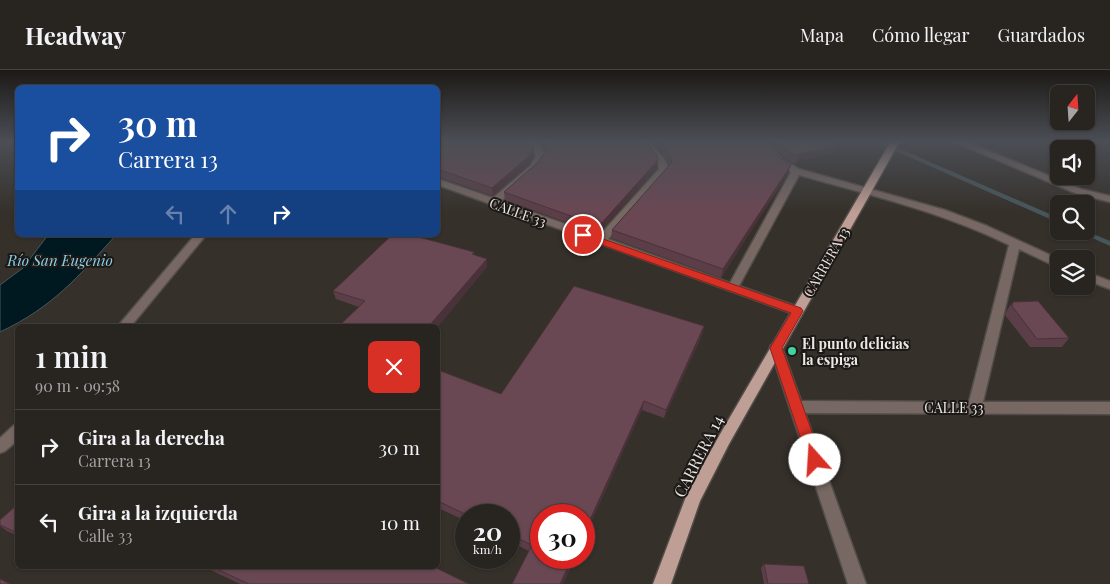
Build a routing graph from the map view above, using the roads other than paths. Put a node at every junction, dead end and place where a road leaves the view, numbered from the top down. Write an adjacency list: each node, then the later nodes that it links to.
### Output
1 (535, 165): 10 (street)
2 (663, 165): 12 (street)
3 (787, 165): 6 (street)
4 (882, 165): 8 (main road, CARRERA 13)
5 (1013, 165): 9 (street)
6 (796, 170): 8 (street); 17 (street)
7 (440, 183): 10 (street, CALLE 33)
8 (867, 191): 13 (street); 18 (main road, CARRERA 13)
9 (1110, 199)
10 (493, 203): 12 (street, CALLE 33)
11 (199, 237): 19 (street)
12 (601, 241): 17 (street, CALLE 33)
13 (1015, 243): 14 (street); 21 (street)
14 (1050, 260)
15 (1095, 279): 16 (street)
16 (1110, 285)
17 (732, 289): 18 (street, CALLE 33)
18 (797, 311): 20 (main road, CARRERA 13)
19 (126, 324)
20 (776, 348): 22 (street); 26 (main road, CARRERA 14)
21 (975, 406): 22 (street, CALLE 33); 23 (street, CALLE 33)
22 (798, 407): 27 (street)
23 (1110, 408)
24 (15, 433): 25 (street)
25 (0, 447)
26 (662, 584)
27 (857, 584)

